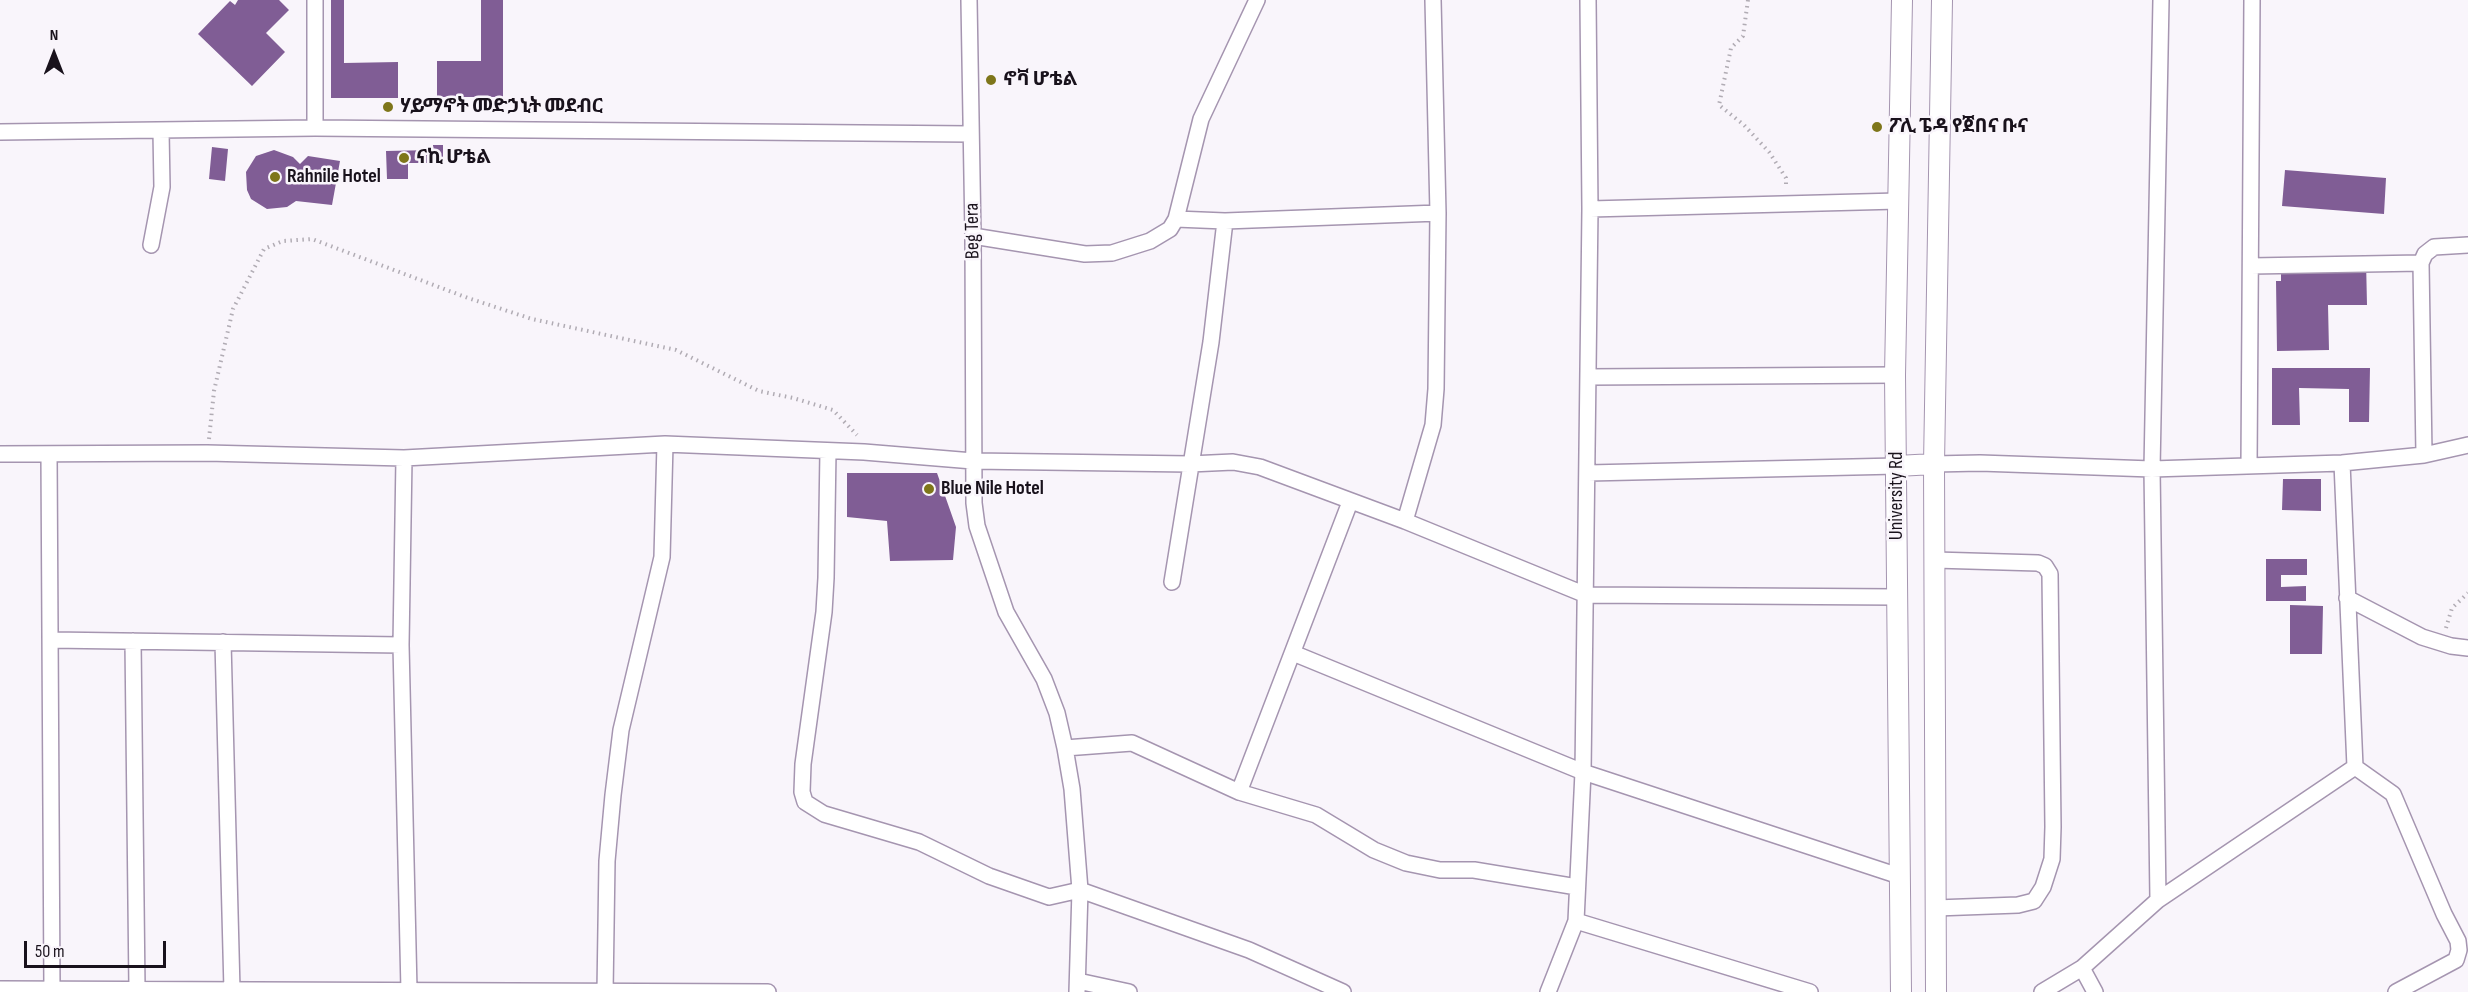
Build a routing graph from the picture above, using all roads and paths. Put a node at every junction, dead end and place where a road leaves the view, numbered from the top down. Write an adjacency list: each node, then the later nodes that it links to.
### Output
1 (315, 0): 11 (street)
2 (969, 0): 14 (street, Beg Tera)
3 (1257, 0): 19 (street)
4 (1433, 0): 18 (street)
5 (1588, 0): 17 (street)
6 (1748, 0): 16 (path)
7 (1902, 0): 15 (street, University Rd)
8 (1941, 0): 40 (street, University Rd)
9 (2161, 0): 43 (street)
10 (2252, 0): 25 (street)
11 (315, 128): 12 (street); 14 (street)
12 (161, 131): 13 (street); 22 (street)
13 (0, 132)
14 (970, 134): 21 (street, Beg Tera)
15 (1898, 201): 16 (street); 26 (street, University Rd)
16 (1784, 204): 17 (street)
17 (1590, 209): 27 (street)
18 (1438, 213): 20 (street); 46 (street)
19 (1176, 219): 20 (street); 21 (street)
20 (1225, 221): 39 (street)
21 (973, 236): 37 (street, Beg Tera)
22 (151, 245)
23 (2468, 245): 24 (street)
24 (2421, 263): 25 (street); 35 (street)
25 (2251, 266): 42 (street)
26 (1895, 375): 27 (street); 41 (street, University Rd)
27 (1589, 377): 44 (street)
28 (665, 444): 30 (street); 36 (street); 78 (street)
29 (2468, 445): 35 (street)
30 (828, 451): 31 (street); 66 (street)
31 (864, 452): 32 (path); 37 (street)
32 (207, 453): 34 (street); 36 (street)
33 (0, 454): 34 (street)
34 (49, 454): 53 (street)
35 (2424, 456): 38 (street)
36 (404, 458): 57 (street)
37 (973, 461): 39 (street); 60 (street, Beg Tera)
38 (2342, 463): 42 (street); 52 (street)
39 (1191, 464): 45 (street); 48 (street)
40 (1934, 464): 41 (street); 43 (street); 47 (street, University Rd)
41 (1897, 466): 44 (street); 51 (street, University Rd)
42 (2249, 466): 43 (street)
43 (2152, 469): 67 (street)
44 (1588, 473): 50 (street)
45 (1350, 502): 46 (street); 59 (street)
46 (1405, 521): 50 (street)
47 (1935, 560): 68 (street, University Rd); 68 (street)
48 (1172, 582)
49 (2468, 593): 56 (path)
50 (1586, 595): 51 (street); 62 (street)
51 (1896, 597): 64 (street, University Rd)
52 (2347, 598): 56 (street); 61 (street)
53 (51, 640): 54 (street); 73 (street)
54 (133, 641): 55 (street); 74 (street)
55 (224, 642): 57 (street); 75 (street)
56 (2442, 644): 58 (street)
57 (401, 645): 76 (street)
58 (2468, 648)
59 (1293, 653): 62 (street); 63 (street)
60 (1065, 747): 63 (street); 66 (street, Beg Tera)
61 (2355, 767): 67 (street); 89 (street)
62 (1583, 772): 64 (street); 65 (street)
63 (1239, 792): 65 (street)
64 (1899, 876): 85 (street, University Rd)
65 (1577, 887): 69 (street)
66 (1080, 890): 71 (street, Beg Tera); 82 (street)
67 (2158, 900): 70 (street)
68 (1936, 908): 86 (street, University Rd)
69 (1576, 921): 83 (street); 84 (street)
70 (2082, 968): 87 (street); 88 (street)
71 (1078, 986): 81 (street)
72 (0, 989): 73 (street)
73 (52, 989): 74 (street)
74 (137, 989): 75 (street)
75 (232, 990): 76 (street)
76 (409, 990): 77 (street)
77 (425, 991): 78 (street)
78 (605, 992): 79 (street)
79 (735, 992): 80 (street)
80 (768, 992)
81 (1129, 992)
82 (1343, 992)
83 (1548, 992)
84 (1810, 992)
85 (1901, 992)
86 (1936, 992)
87 (2042, 992)
88 (2095, 992)
89 (2396, 992)

